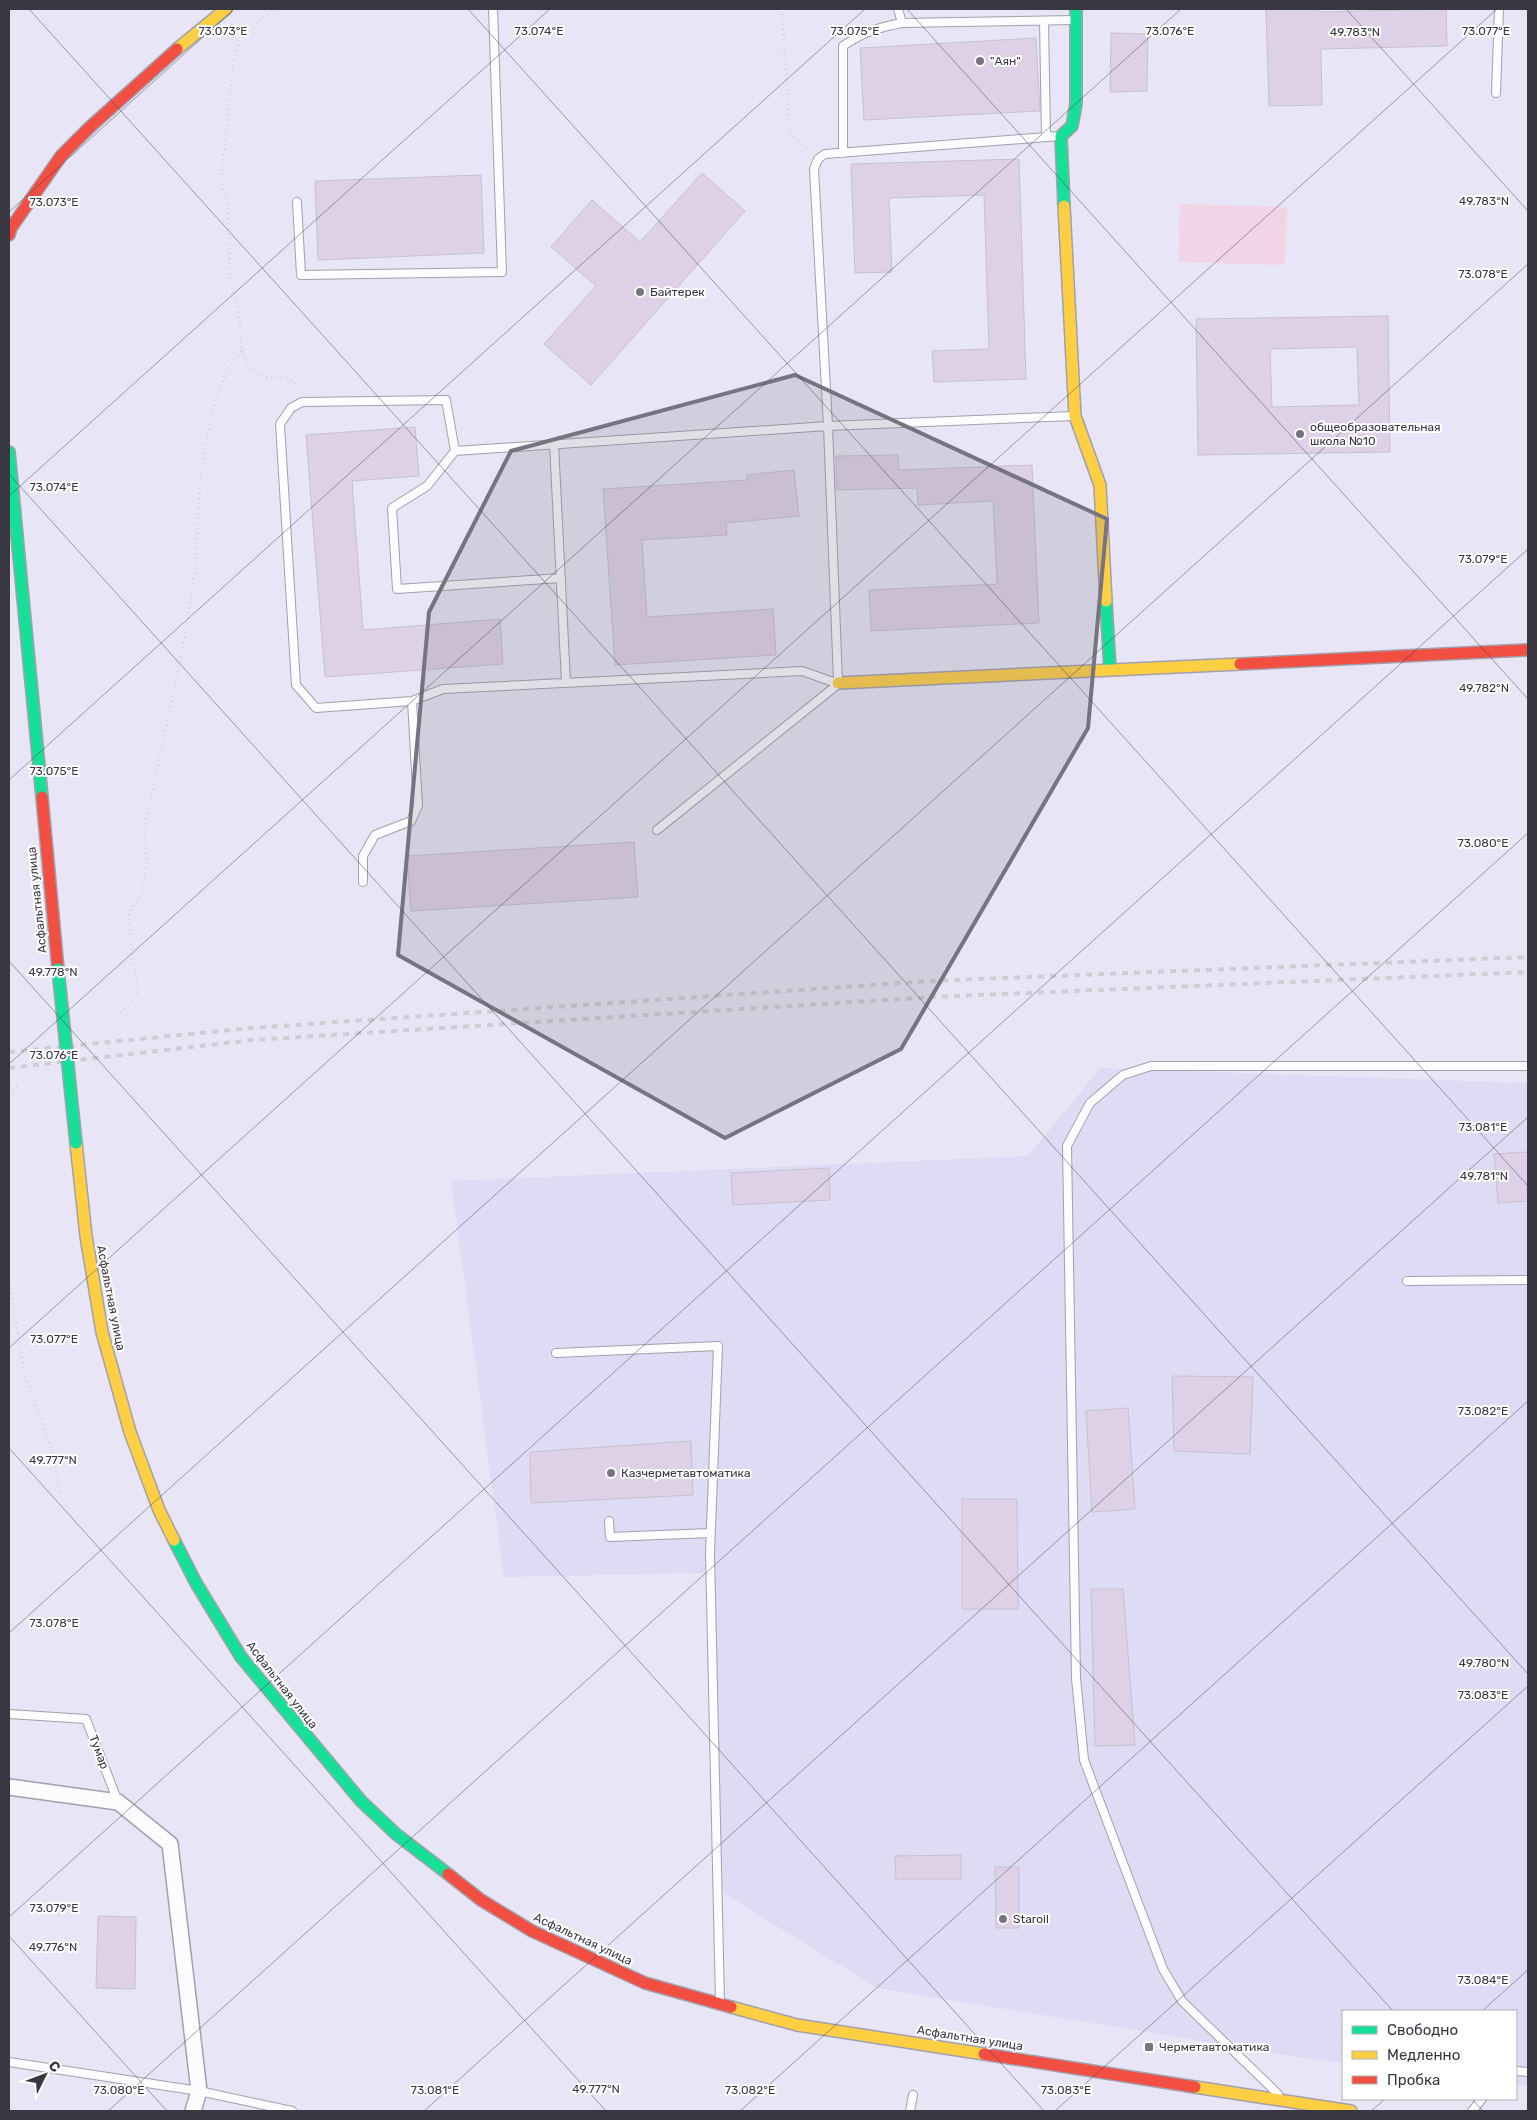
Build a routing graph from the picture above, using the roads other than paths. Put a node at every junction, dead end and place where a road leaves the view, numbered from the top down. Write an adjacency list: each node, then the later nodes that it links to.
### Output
1 (226, 9): 13 (main road)
2 (493, 9): 12 (lane)
3 (898, 9): 7 (lane)
4 (1499, 9): 8 (lane)
5 (1076, 15): 6 (lane); 9 (main road)
6 (1044, 21): 7 (lane); 10 (lane)
7 (902, 23): 11 (lane)
8 (1496, 93)
9 (1061, 136): 10 (lane); 14 (main road)
10 (1046, 137): 11 (lane)
11 (843, 153): 15 (lane)
12 (297, 202)
13 (9, 235)
14 (1075, 416): 15 (lane); 21 (main road)
15 (828, 426): 16 (lane); 23 (lane)
16 (554, 444): 17 (lane); 19 (lane)
17 (456, 451): 19 (lane); 24 (lane)
18 (9, 452): 36 (main road, Асфальтная улица, bridge)
19 (561, 578): 22 (lane)
20 (1528, 650): 21 (main road)
21 (1110, 670): 23 (main road)
22 (566, 682): 23 (lane); 24 (lane)
23 (838, 683): 25 (lane)
24 (412, 701): 26 (lane)
25 (657, 830)
26 (363, 882)
27 (1528, 1066): 41 (lane)
28 (1528, 1280): 29 (lane)
29 (1407, 1281)
30 (556, 1354): 32 (lane)
31 (610, 1521): 32 (lane)
32 (710, 1533): 36 (lane)
33 (9, 1714): 35 (lane, Тумар)
34 (9, 1787): 35 (street)
35 (118, 1802): 38 (street)
36 (720, 2004): 41 (main road, Асфальтная улица)
37 (9, 2062): 38 (lane)
38 (199, 2091): 42 (street); 43 (lane)
39 (913, 2094): 44 (lane)
40 (1481, 2100): 46 (lane)
41 (1284, 2101): 45 (main road, Асфальтная улица)
42 (193, 2111)
43 (292, 2111)
44 (910, 2111)
45 (1351, 2111)
46 (1472, 2111)

